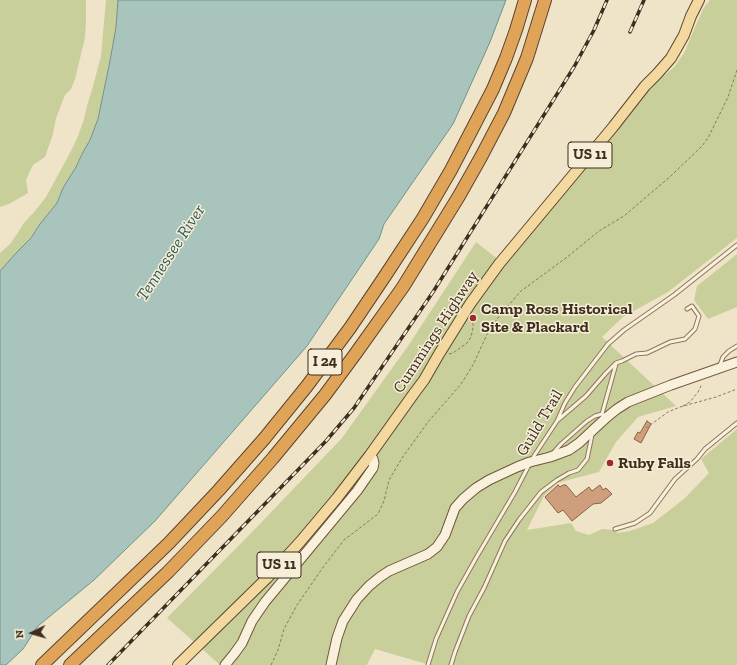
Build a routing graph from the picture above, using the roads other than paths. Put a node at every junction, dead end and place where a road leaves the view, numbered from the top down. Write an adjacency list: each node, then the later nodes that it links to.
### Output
1 (525, 0): 18 (highway, I 24)
2 (545, 0): 19 (highway, I 24)
3 (699, 0): 14 (main road, Cummings Highway / US 11)
4 (737, 245): 11 (lane, Guild Trail)
5 (687, 309): 8 (lane)
6 (737, 346): 9 (lane)
7 (737, 362): 9 (main road)
8 (616, 363): 10 (lane); 11 (lane)
9 (719, 369): 10 (main road)
10 (604, 415): 13 (main road); 15 (lane)
11 (557, 421): 16 (lane, Guild Trail)
12 (737, 423): 17 (lane)
13 (593, 431): 15 (main road); 24 (lane)
14 (370, 455): 20 (main road, Cummings Highway / US 11); 21 (main road)
15 (550, 457): 16 (main road)
16 (530, 462): 22 (main road); 23 (lane, Guild Trail)
17 (615, 529)
18 (42, 665)
19 (70, 665)
20 (178, 665)
21 (225, 665)
22 (332, 665)
23 (428, 665)
24 (451, 665)

